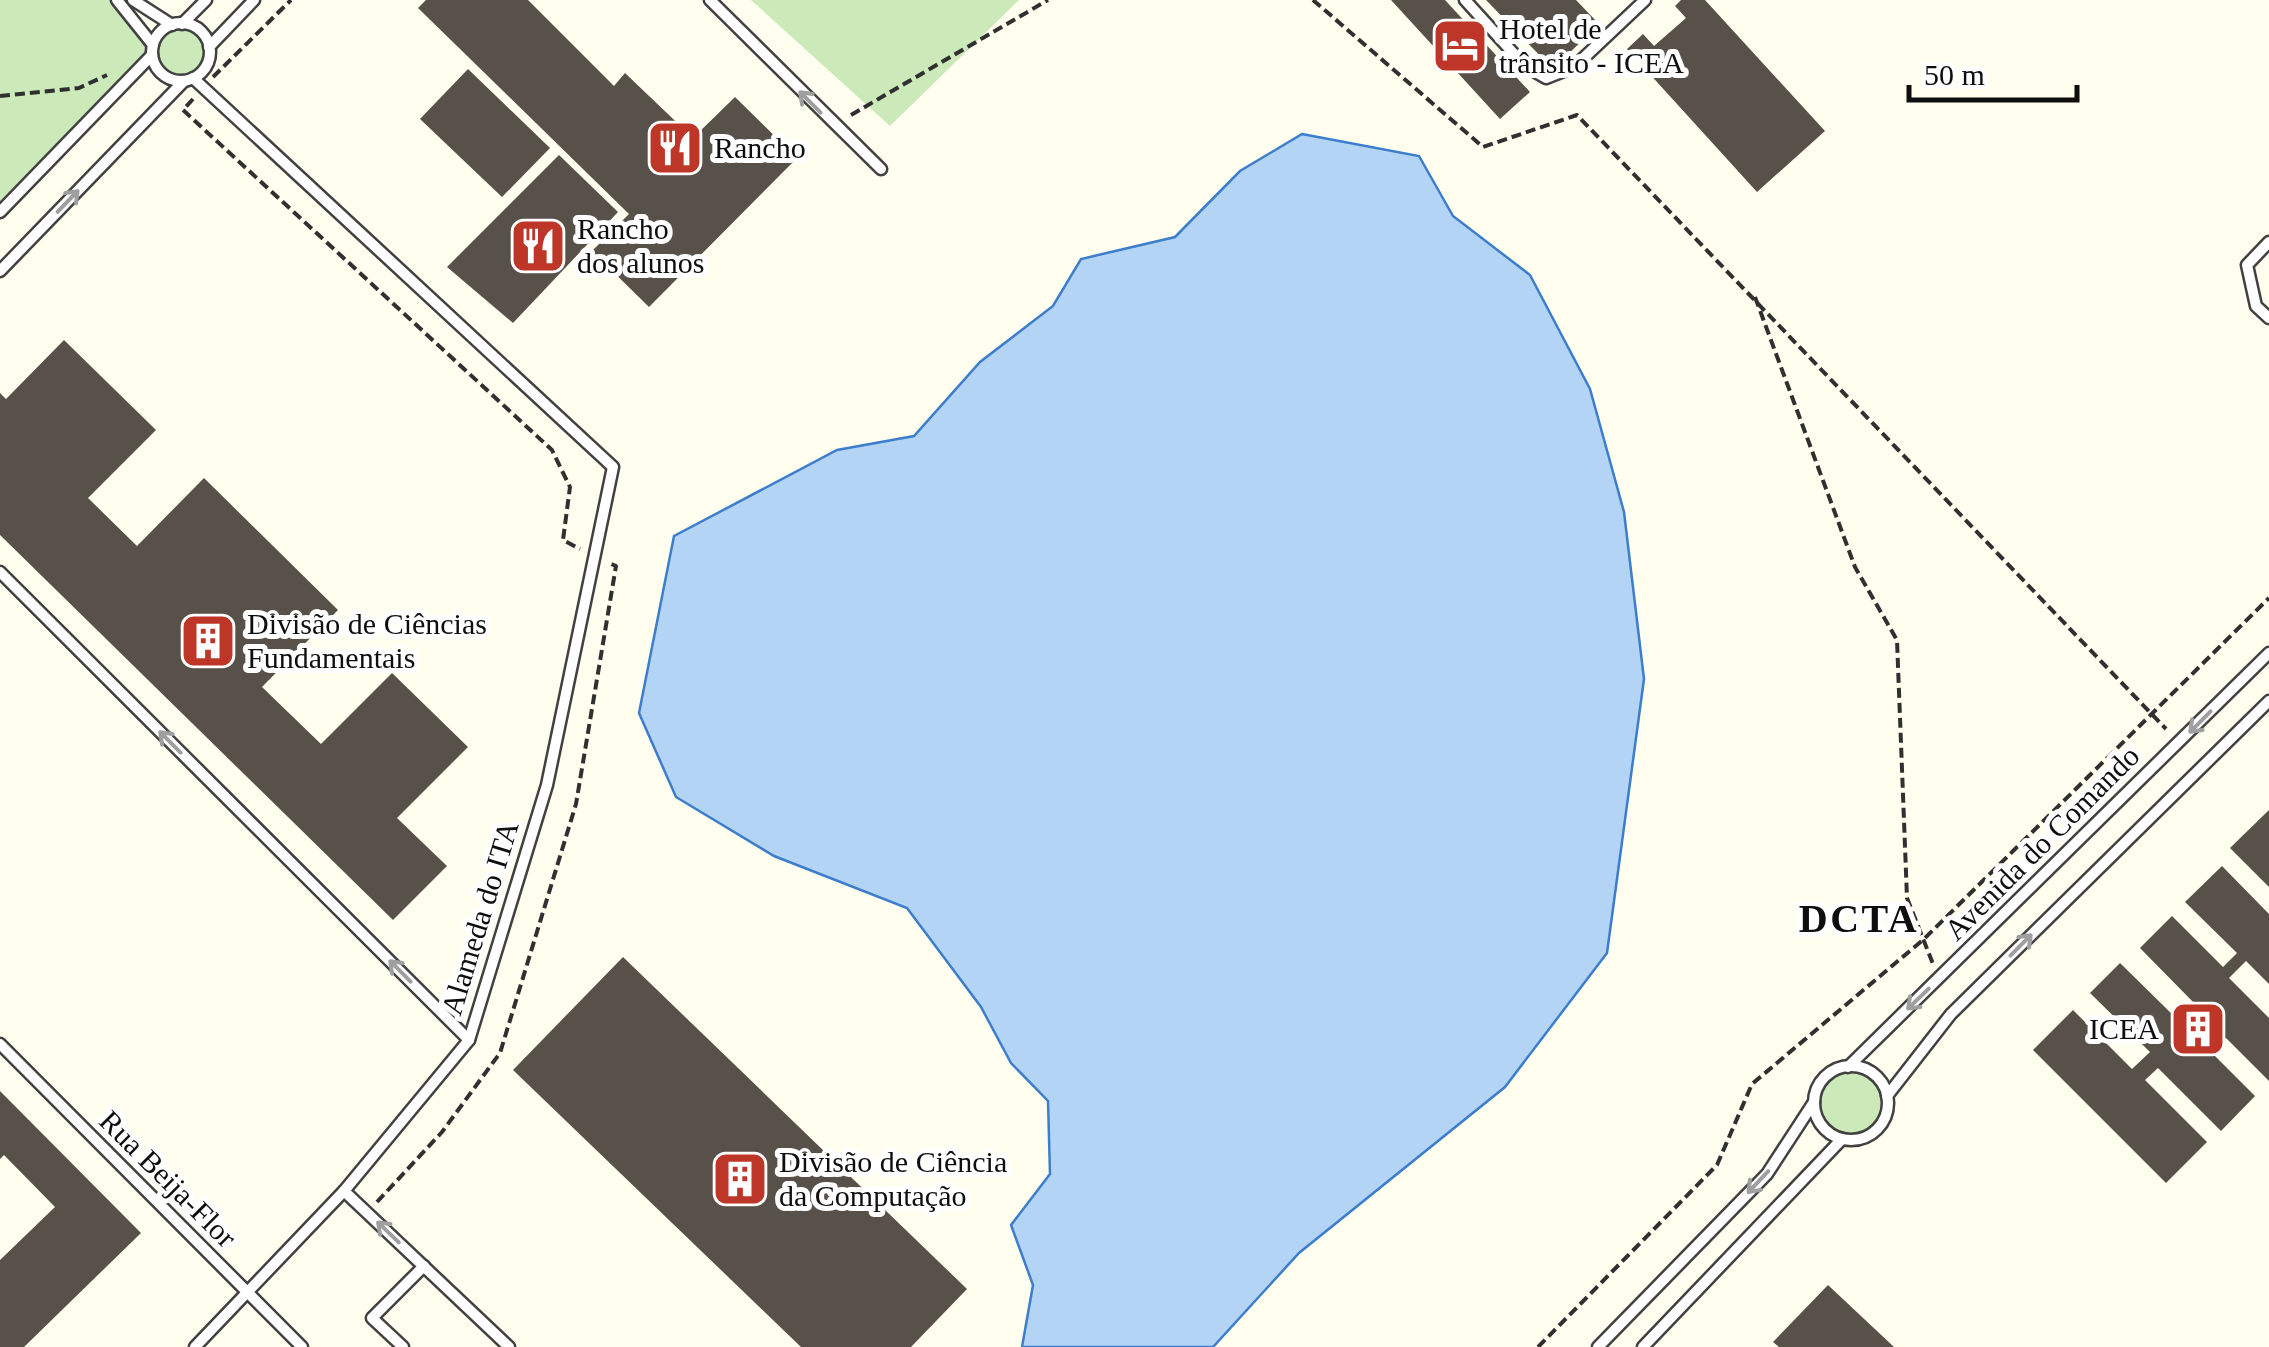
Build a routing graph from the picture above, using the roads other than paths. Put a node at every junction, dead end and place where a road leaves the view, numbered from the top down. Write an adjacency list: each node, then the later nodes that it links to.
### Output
1 (117, 0): 12 (lane)
2 (133, 0): 10 (lane)
3 (206, 0): 10 (lane)
4 (254, 0): 11 (lane)
5 (710, 0): 14 (lane, one-way to 5)
6 (1465, 0): 9 (lane)
7 (1620, 0): 9 (lane)
8 (1645, 0): 9 (lane)
9 (1631, 12)
10 (177, 24): 11 (lane); 12 (lane)
11 (209, 47): 13 (lane)
12 (152, 50): 13 (lane); 15 (lane)
13 (189, 79): 17 (lane, one-way to 13); 22 (lane, Alameda do ITA)
14 (881, 169)
15 (0, 212)
16 (2269, 242): 18 (lane)
17 (0, 271)
18 (2269, 318)
19 (0, 572): 22 (lane, one-way to 19)
20 (2269, 653): 24 (lane, Avenida do Comando, one-way to 24)
21 (2269, 701): 25 (lane, Avenida do Comando, one-way to 21)
22 (469, 1040): 28 (lane, Alameda do ITA)
23 (0, 1044): 30 (lane, Rua Beija-Flor)
24 (1848, 1067): 25 (lane); 26 (lane)
25 (1887, 1096): 27 (lane)
26 (1814, 1102): 27 (lane); 35 (lane, one-way to 35)
27 (1842, 1139): 36 (lane)
28 (344, 1190): 29 (lane, one-way to 28); 30 (lane, Alameda do ITA)
29 (424, 1266): 33 (lane); 34 (lane)
30 (246, 1293): 31 (lane, Alameda do ITA); 32 (lane, Rua Beija-Flor)
31 (194, 1347)
32 (302, 1347)
33 (404, 1347)
34 (510, 1347)
35 (1598, 1347)
36 (1643, 1347)

